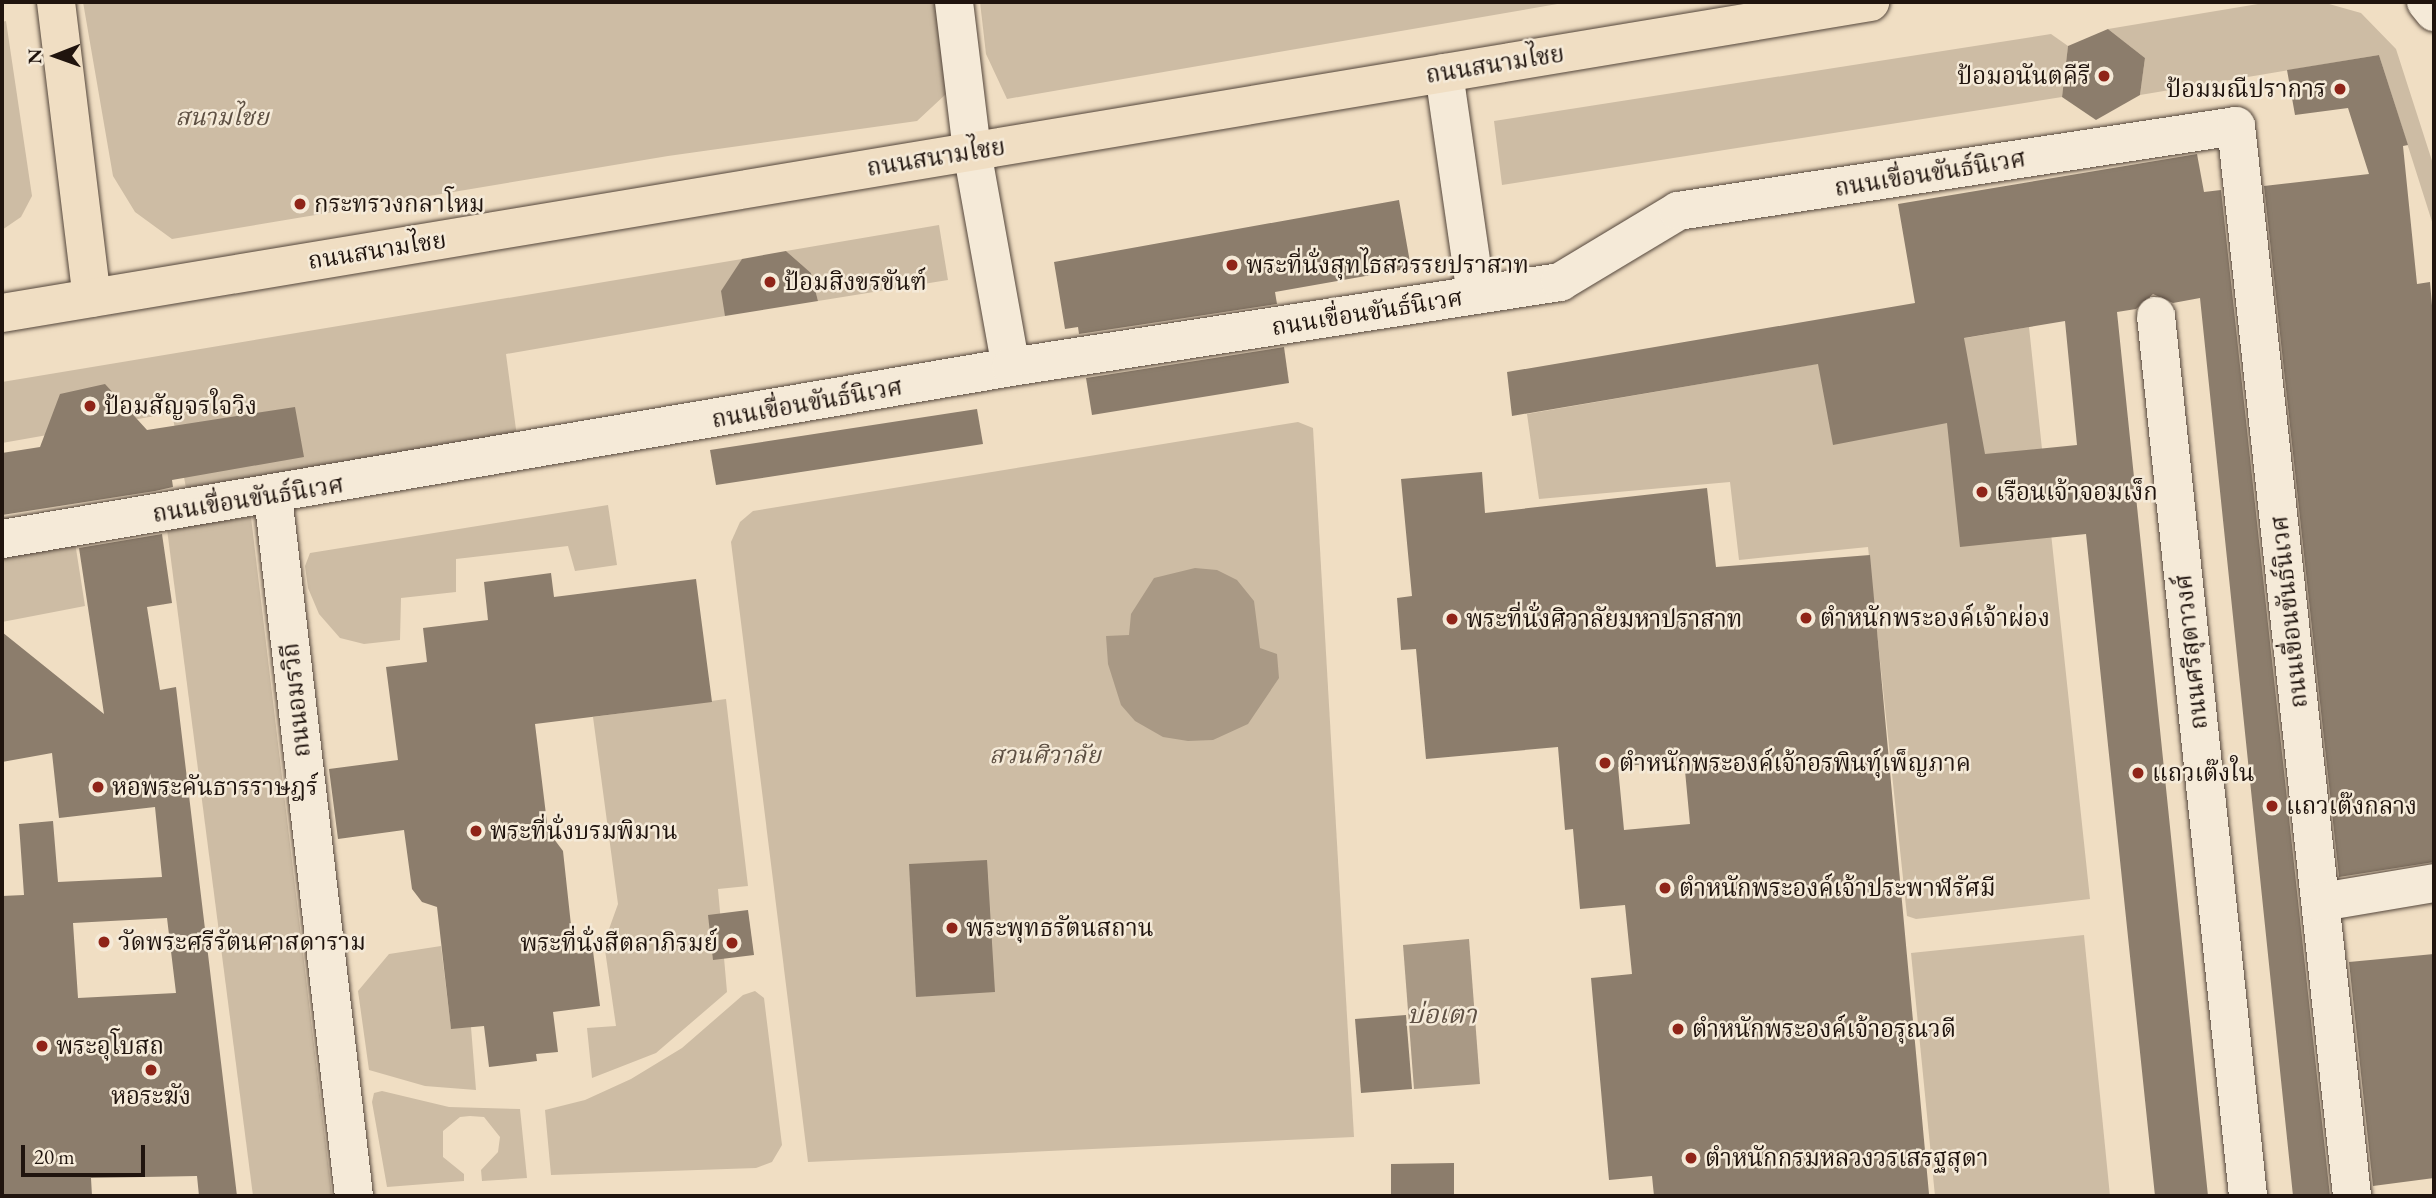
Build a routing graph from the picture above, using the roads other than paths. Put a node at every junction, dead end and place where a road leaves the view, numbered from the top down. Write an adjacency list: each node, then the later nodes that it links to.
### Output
1 (56, 2): 9 (main road)
2 (954, 2): 7 (street)
3 (1870, 2): 6 (main road, ถนนสนามไชย)
4 (2426, 2): 5 (street)
5 (2434, 12)
6 (1444, 73): 7 (main road, ถนนสนามไชย); 8 (street)
7 (972, 151): 9 (main road, ถนนสนามไชย); 12 (street)
8 (1476, 294): 12 (street, ถนนเขื่อนขันธ์นิเวศ); 16 (street, ถนนเขื่อนขันธ์นิเวศ)
9 (92, 298): 10 (main road, ถนนสนามไชย)
10 (2, 313)
11 (2156, 316): 18 (street, ถนนศรีสุดาวงศ์)
12 (1011, 367): 13 (street, ถนนเขื่อนขันธ์นิเวศ)
13 (273, 496): 14 (street, ถนนเขื่อนขันธ์นิเวศ); 17 (street, ถนนอมรวิถี)
14 (2, 539)
15 (2434, 883): 16 (street)
16 (2321, 902): 19 (street, ถนนเขื่อนขันธ์นิเวศ)
17 (354, 1196)
18 (2248, 1196)
19 (2352, 1196)

